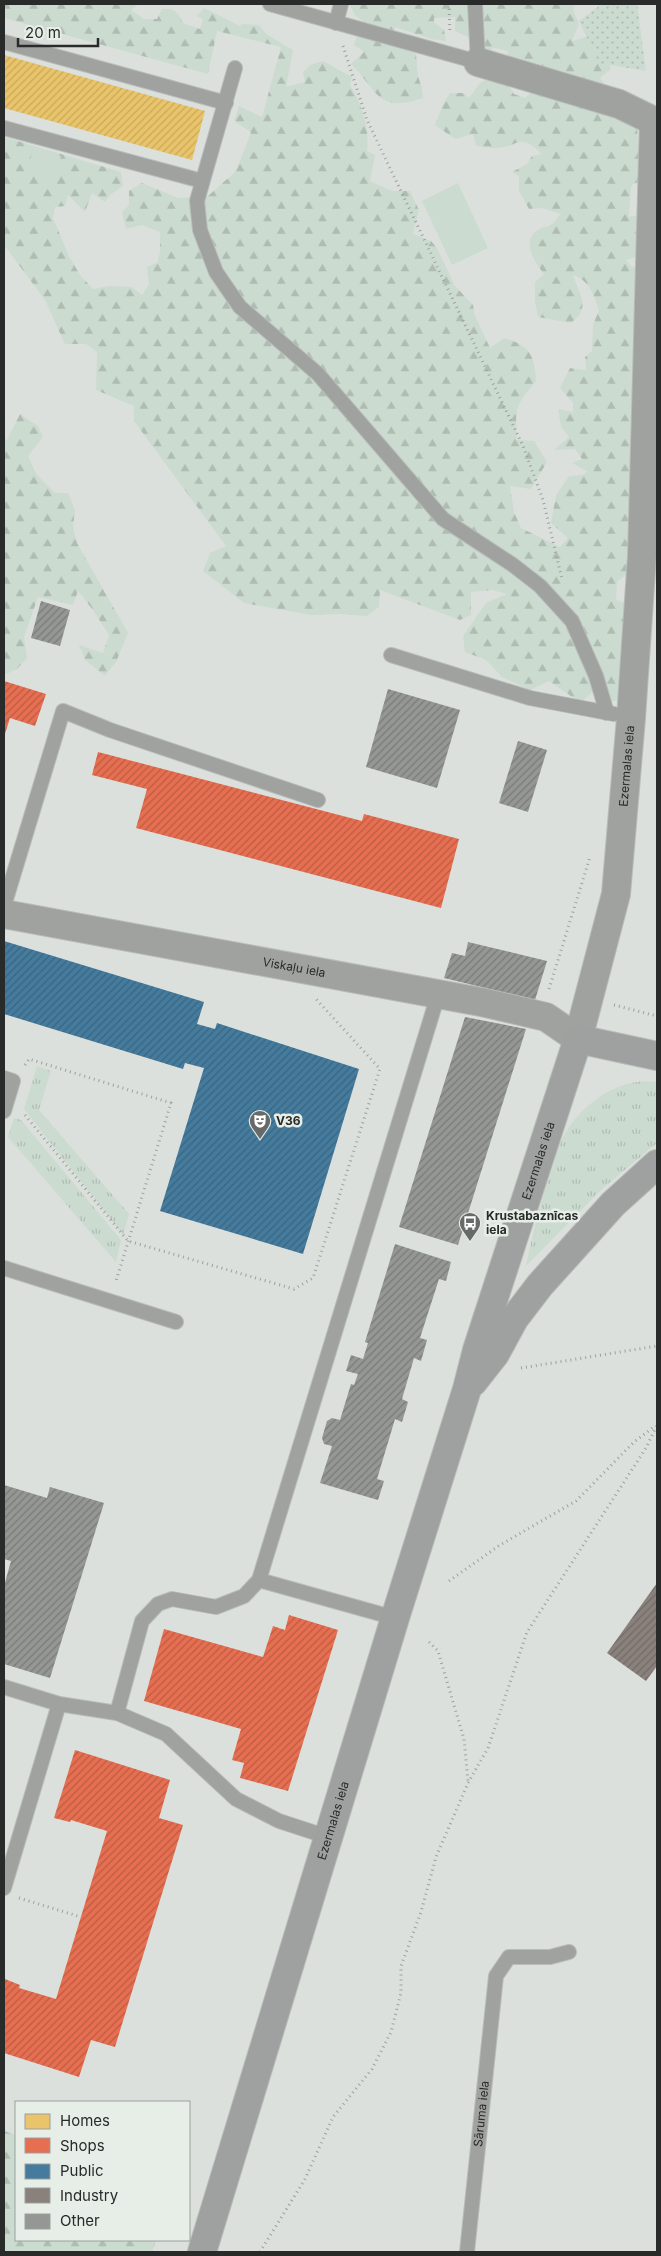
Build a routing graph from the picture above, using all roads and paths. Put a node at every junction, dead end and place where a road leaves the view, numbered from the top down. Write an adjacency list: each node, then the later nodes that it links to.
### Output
1 (270, 4): 5 (lane)
2 (341, 4): 5 (lane)
3 (449, 4): 7 (path)
4 (475, 4): 8 (lane)
5 (336, 23): 7 (lane); 14 (path)
6 (4, 42): 10 (lane)
7 (452, 54): 8 (lane)
8 (478, 62): 11 (street)
9 (235, 68): 10 (lane)
10 (226, 103): 13 (lane)
11 (655, 120): 16 (street, Ezermalas iela)
12 (4, 128): 13 (lane)
13 (202, 181): 14 (lane)
14 (572, 621): 16 (lane)
15 (392, 655): 16 (lane)
16 (619, 715): 23 (street, Ezermalas iela)
17 (318, 800): 19 (lane)
18 (593, 848): 25 (path)
19 (4, 906)
20 (4, 914): 21 (street, Viskaļu iela)
21 (284, 966): 22 (street, Viskaļu iela); 32 (path)
22 (438, 995): 25 (street, Viskaļu iela); 40 (lane)
23 (589, 998): 24 (path); 26 (street, Ezermalas iela)
24 (657, 1016)
25 (546, 1017): 26 (street, Viskaļu iela)
26 (578, 1039): 27 (street); 38 (street, Ezermalas iela)
27 (657, 1056)
28 (8, 1079): 29 (lane); 32 (path)
29 (8, 1095): 30 (lane); 32 (path)
30 (4, 1111)
31 (657, 1164): 38 (street, Ezermalas iela)
32 (128, 1241): 34 (path)
33 (4, 1268): 34 (lane)
34 (110, 1301): 35 (lane)
35 (176, 1322)
36 (657, 1346): 37 (path)
37 (521, 1368)
38 (468, 1389): 42 (street, Ezermalas iela)
39 (657, 1424): 41 (path); 47 (path)
40 (259, 1580): 42 (lane); 46 (lane)
41 (449, 1581)
42 (395, 1618): 48 (street, Ezermalas iela)
43 (429, 1642): 47 (path)
44 (4, 1687): 45 (lane)
45 (59, 1704): 46 (lane); 49 (lane)
46 (117, 1713): 48 (lane)
47 (468, 1783): 53 (path)
48 (328, 1836): 52 (street, Ezermalas iela)
49 (8, 1892): 50 (path)
50 (81, 1917)
51 (569, 1952): 54 (lane, Sāruma iela)
52 (202, 2252)
53 (260, 2252)
54 (467, 2252)

